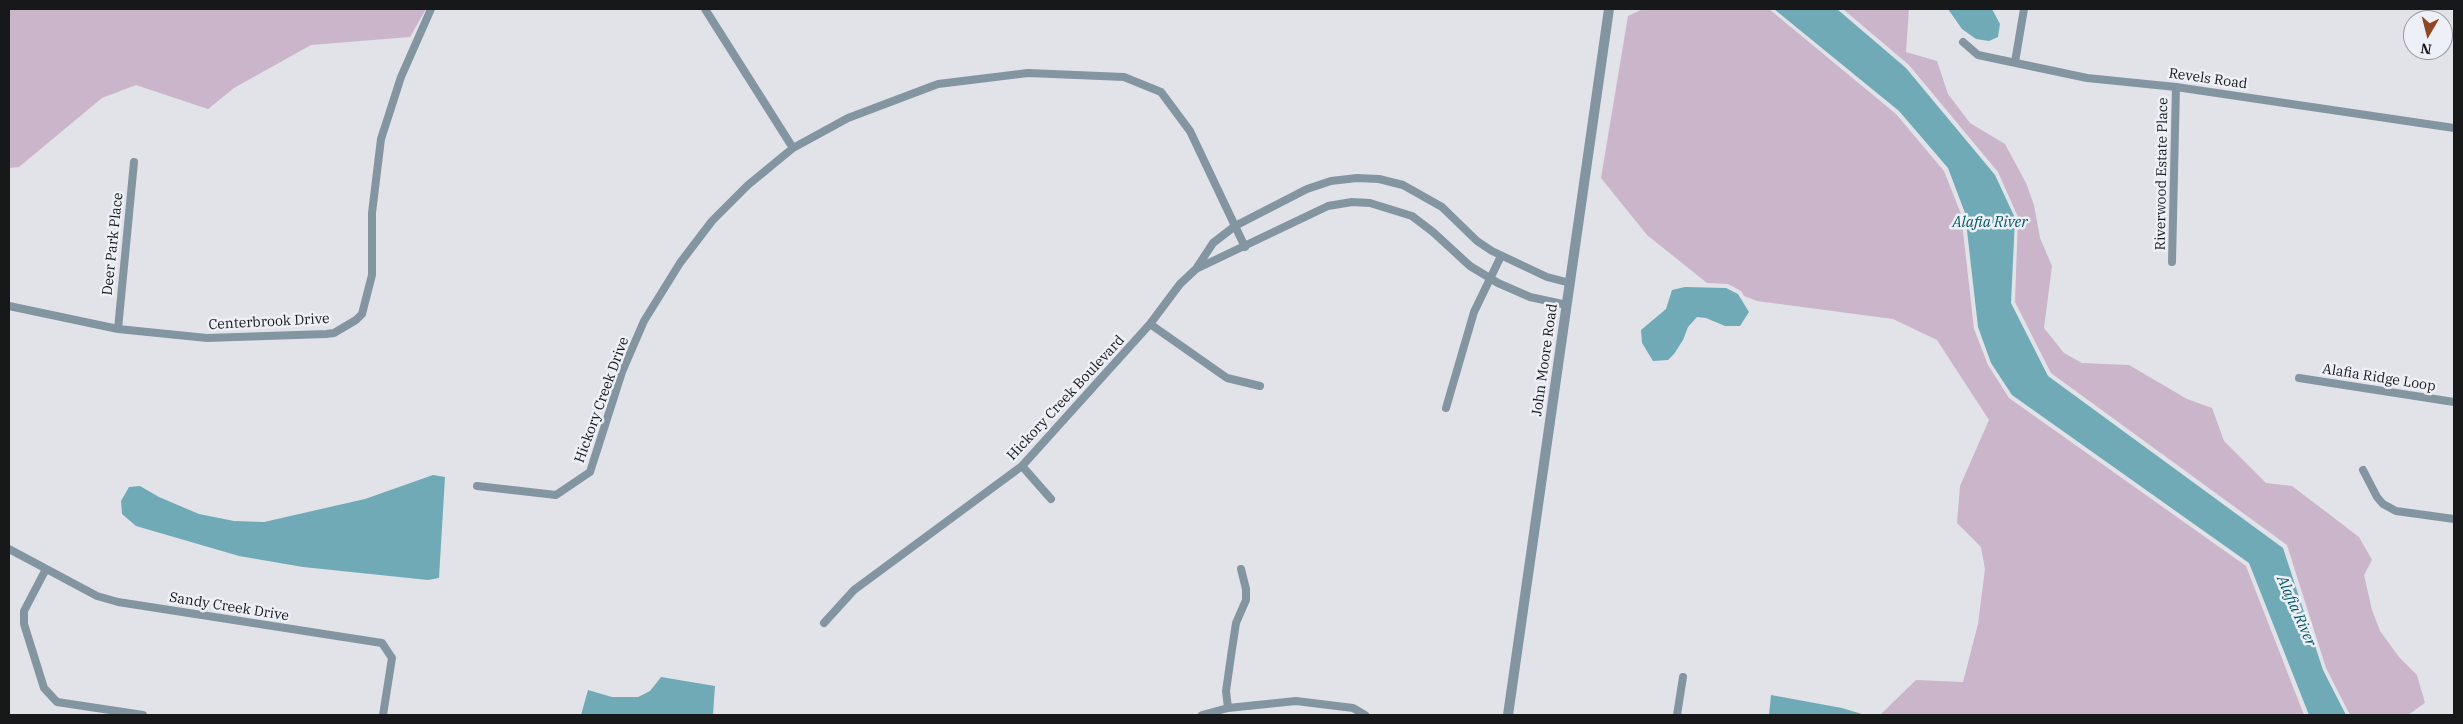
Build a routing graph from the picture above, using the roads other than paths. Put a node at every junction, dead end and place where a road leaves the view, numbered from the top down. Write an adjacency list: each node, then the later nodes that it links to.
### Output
1 (431, 9): 21 (street, Centerbrook Drive)
2 (705, 9): 9 (street)
3 (1610, 9): 17 (street, John Moore Road)
4 (2024, 9): 6 (street)
5 (1963, 42): 6 (street, Revels Road)
6 (2015, 62): 7 (street, Revels Road)
7 (2176, 87): 8 (street, Revels Road); 14 (street, Riverwood Estate Place)
8 (2454, 128)
9 (793, 148): 11 (street, Hickory Creek Drive); 28 (street, Hickory Creek Drive)
10 (134, 162): 21 (street, Deer Park Place)
11 (1235, 226): 12 (street, Hickory Creek Drive); 13 (street, Hickory Creek Boulevard); 15 (street, Hickory Creek Boulevard)
12 (1245, 247): 15 (street, Hickory Creek Boulevard); 16 (street, Hickory Creek Boulevard)
13 (1501, 256): 16 (street); 17 (street, Hickory Creek Boulevard)
14 (2172, 262)
15 (1196, 269): 20 (street, Hickory Creek Boulevard)
16 (1490, 279): 18 (street, Hickory Creek Boulevard); 25 (street)
17 (1570, 283): 18 (street, John Moore Road)
18 (1567, 305): 41 (street, John Moore Road)
19 (9, 306): 21 (street, Centerbrook Drive)
20 (1150, 324): 23 (street); 26 (street, Hickory Creek Boulevard)
21 (118, 329)
22 (2299, 378): 24 (street, Alafia Ridge Loop)
23 (1260, 386)
24 (2454, 402)
25 (1446, 408)
26 (1022, 466): 29 (street); 34 (street, Hickory Creek Boulevard)
27 (2363, 470): 30 (street)
28 (477, 486)
29 (1051, 499)
30 (2454, 519)
31 (9, 549): 32 (street, Sandy Creek Drive)
32 (46, 569): 37 (street); 38 (street, Sandy Creek Drive)
33 (1241, 569): 36 (street)
34 (824, 623)
35 (1683, 677): 42 (street)
36 (1228, 708): 39 (street); 40 (street)
37 (143, 715)
38 (383, 715)
39 (1202, 715)
40 (1365, 715)
41 (1508, 715)
42 (1677, 715)

